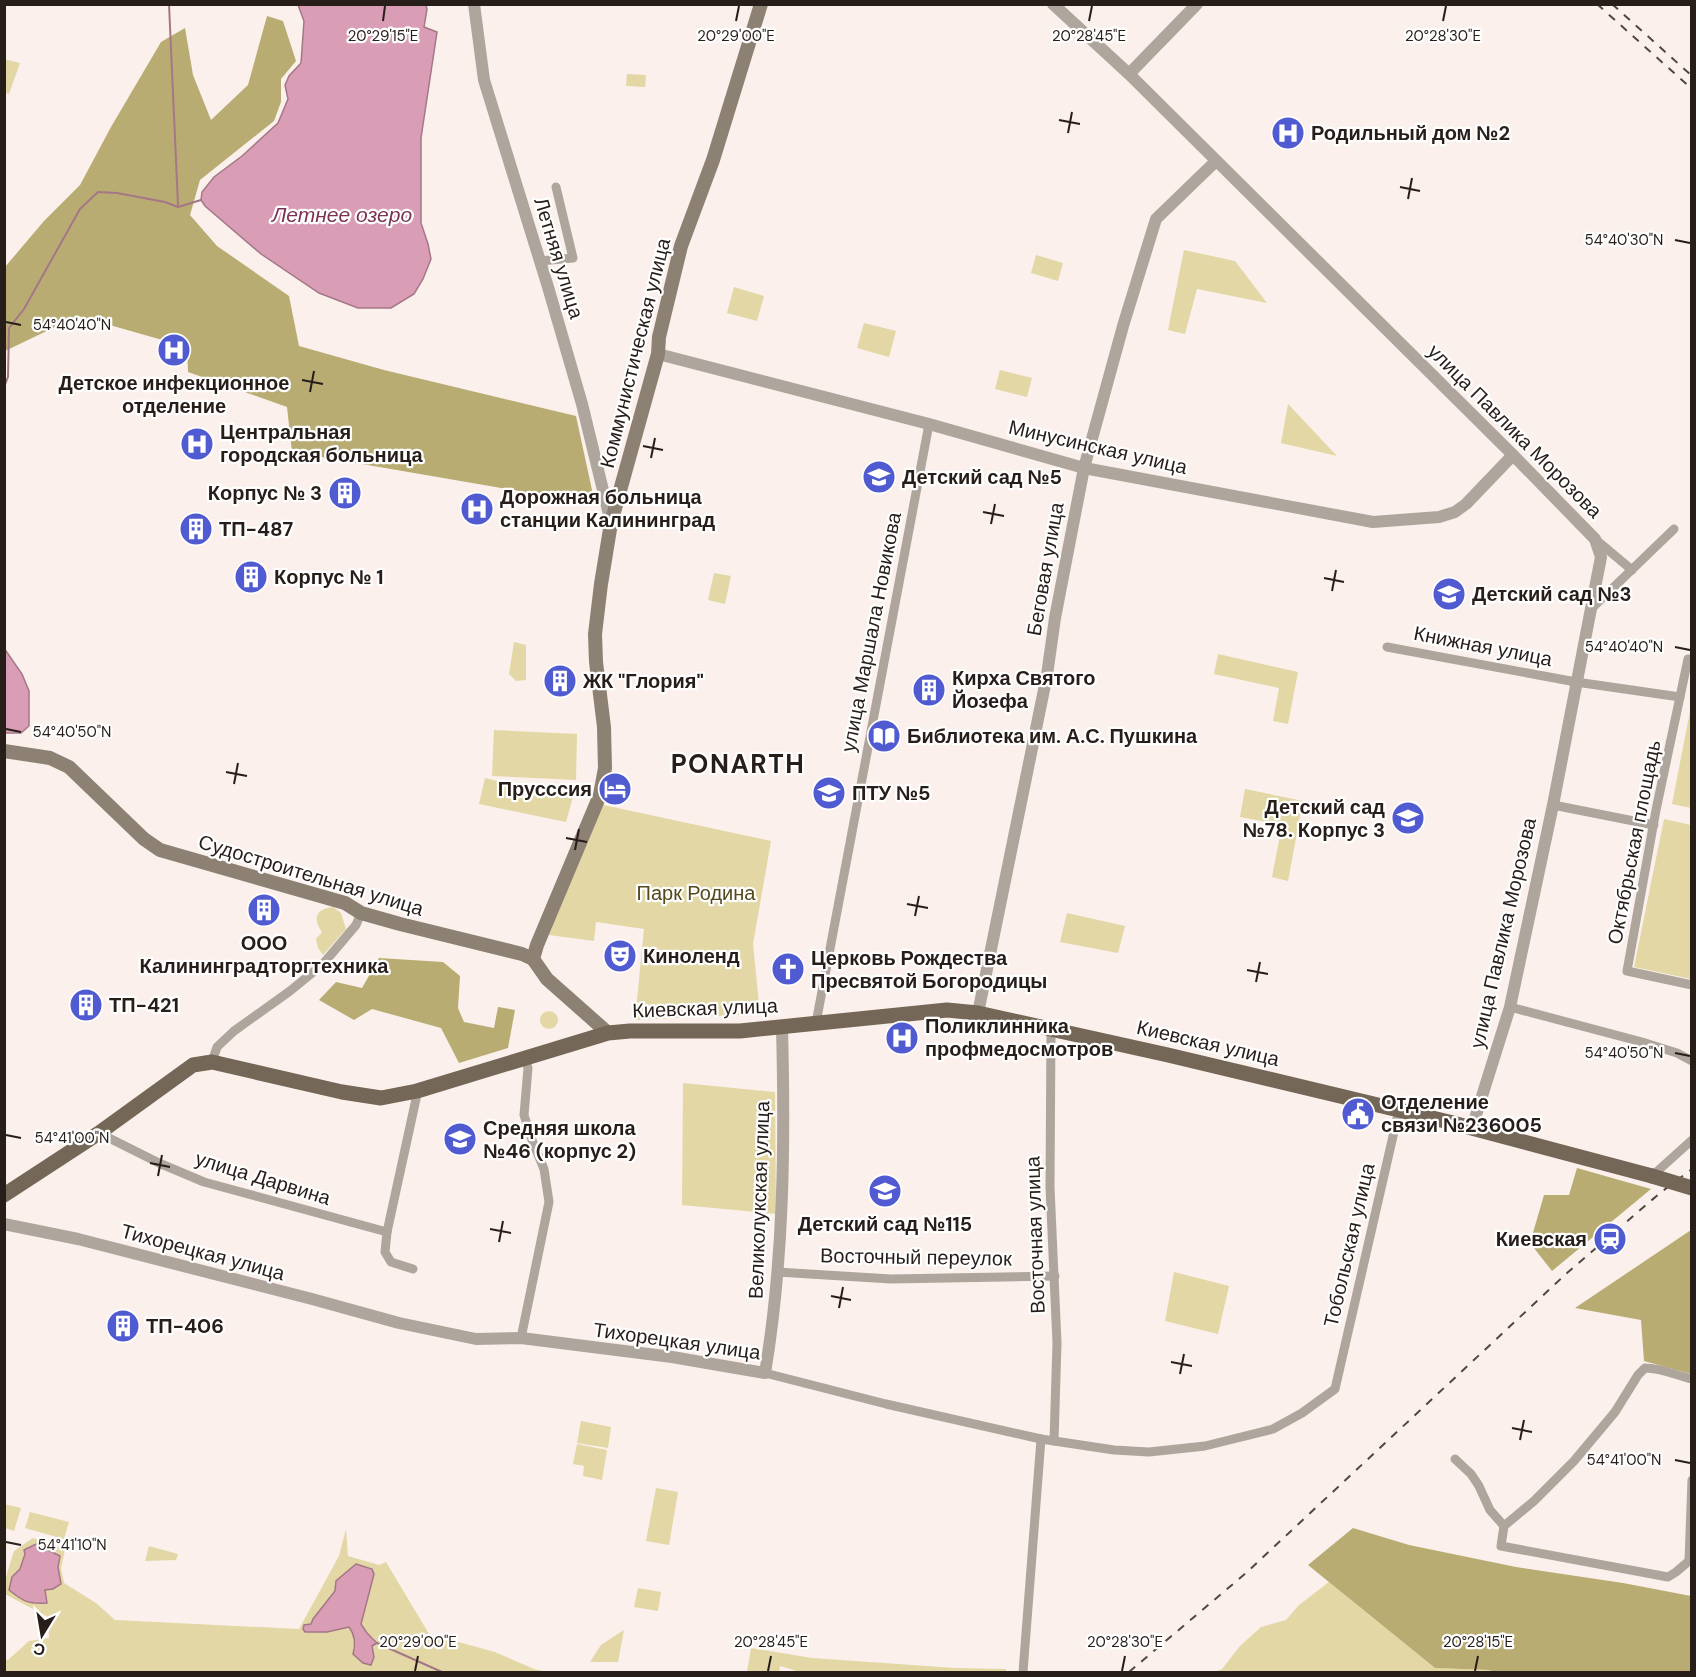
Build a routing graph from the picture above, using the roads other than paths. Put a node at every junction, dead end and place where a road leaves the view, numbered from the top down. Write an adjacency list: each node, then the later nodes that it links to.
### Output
1 (474, 4): 8 (street, Летняя улица)
2 (761, 4): 9 (main road, Коммунистическая улица)
3 (1053, 4): 5 (street, улица Павлика Морозова)
4 (1197, 4): 5 (street)
5 (1129, 74): 6 (street, улица Павлика Морозова)
6 (1215, 161): 11 (street, улица Павлика Морозова); 12 (street, Беговая улица)
7 (556, 187): 8 (street)
8 (540, 261): 13 (street, Летняя улица)
9 (658, 354): 10 (street, Минусинская улица); 13 (main road, Коммунистическая улица)
10 (929, 424): 12 (street, Минусинская улица); 30 (street, улица Маршала Новикова)
11 (1513, 455): 12 (street, Минусинская улица); 15 (street, улица Павлика Морозова)
12 (1084, 468): 29 (street, Беговая улица)
13 (611, 523): 26 (main road, Коммунистическая улица)
14 (1674, 529): 16 (street)
15 (1595, 538): 16 (street); 17 (street, улица Павлика Морозова)
16 (1632, 570): 17 (street)
17 (1590, 610): 20 (street, улица Павлика Морозова)
18 (1387, 646): 20 (street, Книжная улица)
19 (1692, 659): 21 (street, Октябрьская площадь)
20 (1576, 682): 21 (street, Книжная улица); 23 (street, улица Павлика Морозова)
21 (1680, 698): 24 (street, Октябрьская площадь)
22 (4, 751): 25 (main road, Судостроительная улица)
23 (1553, 805): 24 (street); 28 (street, улица Павлика Морозова)
24 (1654, 825): 27 (street, Октябрьская площадь)
25 (361, 913): 26 (main road, Судостроительная улица); 36 (street)
26 (533, 959): 33 (main road)
27 (1692, 985)
28 (1510, 1007): 35 (street); 39 (street, улица Павлика Морозова)
29 (978, 1013): 30 (main road, Киевская улица); 32 (main road, Киевская улица)
30 (816, 1023): 31 (main road, Киевская улица)
31 (782, 1027): 33 (main road, Киевская улица); 48 (street, Великолукская улица)
32 (1051, 1029): 38 (main road, Киевская улица); 49 (street, Восточная улица)
33 (608, 1032): 34 (main road, Киевская улица)
34 (525, 1058): 37 (main road, Киевская улица); 50 (street)
35 (1692, 1061)
36 (212, 1062): 37 (main road, Киевская улица); 40 (main road)
37 (417, 1091): 46 (street)
38 (1399, 1110): 39 (main road, Киевская улица); 53 (street, Тобольская улица)
39 (1472, 1128): 42 (main road, Киевская улица)
40 (99, 1133): 44 (main road); 46 (street, улица Дарвина)
41 (1692, 1140): 42 (street)
42 (1652, 1176): 43 (main road, Киевская улица, bridge)
43 (1692, 1188)
44 (4, 1195)
45 (4, 1224): 50 (street, Тихорецкая улица)
46 (387, 1232): 47 (street)
47 (413, 1269)
48 (777, 1272): 49 (street, Восточный переулок); 51 (street, Великолукская улица)
49 (1055, 1276): 55 (street, Восточная улица)
50 (521, 1338): 51 (street, Тихорецкая улица)
51 (765, 1373): 54 (street, Тихорецкая улица)
52 (1692, 1379): 58 (street)
53 (1335, 1389): 55 (street, Тихорецкая улица)
54 (1041, 1439): 55 (street, Тихорецкая улица); 60 (street)
55 (1054, 1441)
56 (1455, 1459): 58 (street)
57 (1692, 1480): 59 (street)
58 (1504, 1526): 59 (street)
59 (1690, 1561)
60 (1023, 1672)

